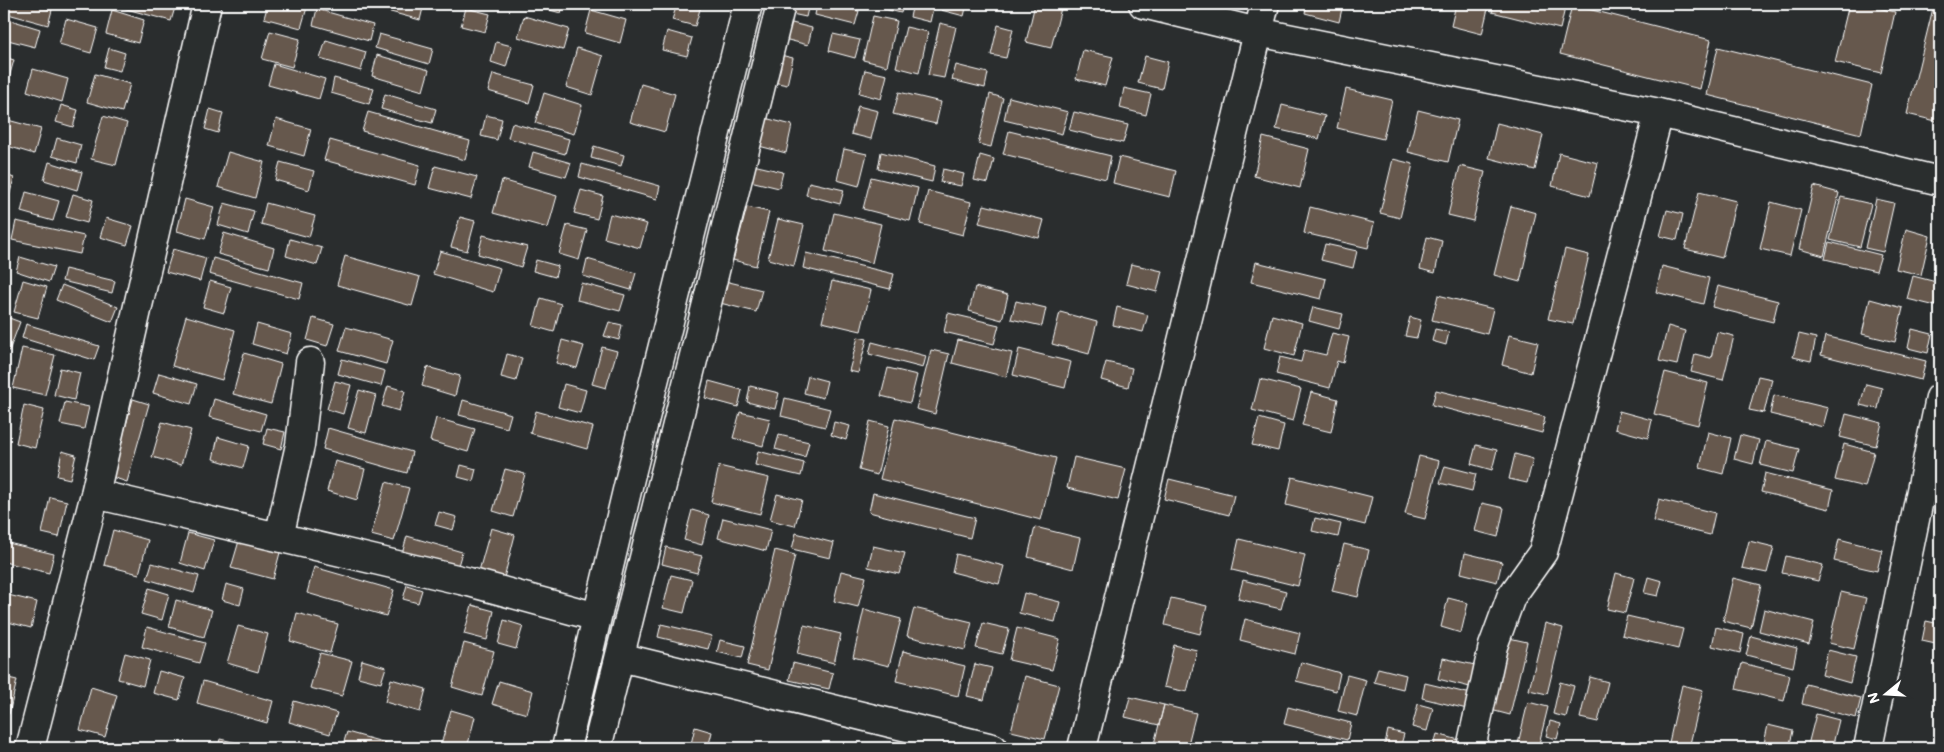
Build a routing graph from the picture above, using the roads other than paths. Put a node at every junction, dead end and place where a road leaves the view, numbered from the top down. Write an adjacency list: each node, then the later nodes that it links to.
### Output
1 (207, 4): 11 (street)
2 (748, 4): 13 (street)
3 (781, 4): 14 (street)
4 (1143, 4): 6 (street)
5 (1265, 4): 6 (street)
6 (1258, 32): 7 (street); 19 (street)
7 (1659, 113): 8 (street); 20 (street)
8 (1940, 182)
9 (310, 362): 12 (street)
10 (1940, 398): 21 (street)
11 (95, 494): 12 (street); 15 (street)
12 (279, 537): 13 (street)
13 (597, 616): 16 (street)
14 (620, 657): 17 (street); 18 (street)
15 (30, 748)
16 (566, 748)
17 (598, 748)
18 (994, 748)
19 (1082, 748)
20 (1472, 748)
21 (1868, 748)

